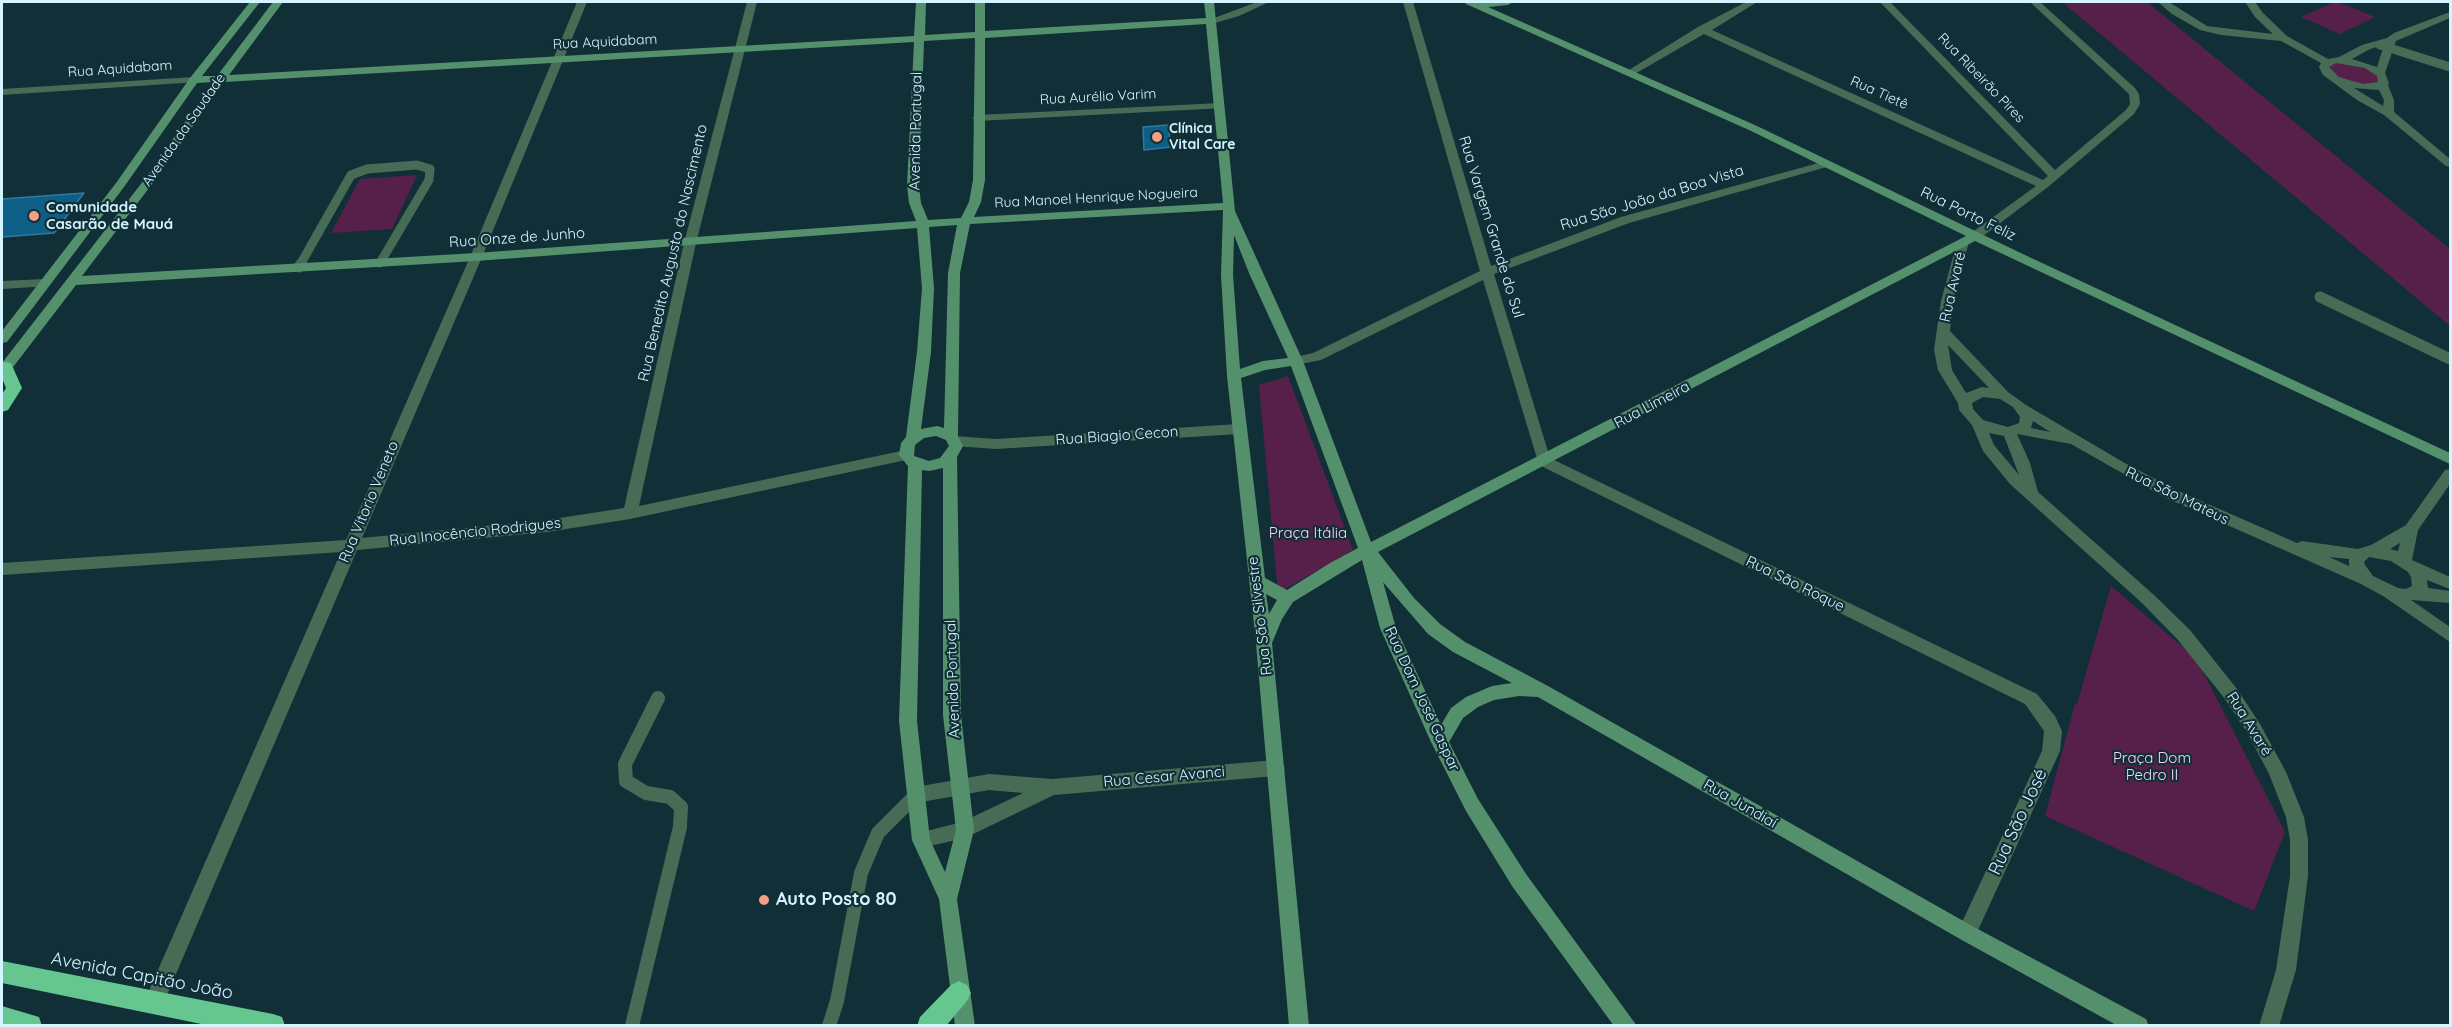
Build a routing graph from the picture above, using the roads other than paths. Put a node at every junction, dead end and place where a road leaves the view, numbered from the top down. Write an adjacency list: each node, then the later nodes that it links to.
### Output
1 (255, 2): 34 (main road, Avenida da Saudade)
2 (278, 2): 32 (main road, Avenida da Saudade)
3 (582, 2): 26 (street, Rua Vitorio Veneto)
4 (752, 2): 25 (street, Rua Benedito Augusto do Nascimento)
5 (921, 2): 22 (main road, Avenida Portugal)
6 (980, 2): 21 (main road, Avenida Portugal)
7 (1209, 2): 18 (main road)
8 (1264, 2): 18 (street)
9 (1408, 2): 52 (street, Rua Vargem Grande do Sul)
10 (1752, 2): 20 (street)
11 (1885, 2): 42 (street, Rua Ribeirão Pires)
12 (2035, 2): 42 (street, Rua Limeira)
13 (2163, 2): 23 (street)
14 (2250, 2): 23 (street)
15 (1473, 3): 16 (main road); 19 (main road, Rua Porto Feliz)
16 (1506, 3): 19 (main road)
17 (2451, 15): 24 (street)
18 (1211, 21): 21 (main road, Rua Aquidabam); 37 (main road)
19 (1514, 22): 30 (main road, Rua Porto Feliz)
20 (1702, 29): 30 (street); 43 (street, Rua Tietê)
21 (979, 35): 22 (main road, Rua Aquidabam); 39 (main road, Avenida Portugal)
22 (918, 38): 25 (main road, Rua Aquidabam); 46 (main road, Avenida Portugal)
23 (2283, 38): 28 (street)
24 (2390, 44): 27 (street); 29 (lane); 31 (street)
25 (740, 49): 26 (main road, Rua Aquidabam); 48 (street, Rua Benedito Augusto do Nascimento)
26 (557, 60): 32 (main road, Rua Aquidabam); 49 (street, Rua Vitorio Veneto)
27 (2341, 60): 28 (street); 31 (street)
28 (2327, 62): 33 (street)
29 (2451, 67)
30 (1629, 73): 40 (main road, Rua Porto Feliz)
31 (2380, 73): 35 (street)
32 (221, 78): 34 (main road, Rua Aquidabam); 53 (main road, Avenida da Saudade)
33 (2335, 79): 35 (street); 38 (street)
34 (194, 80): 36 (street, Rua Aquidabam); 54 (main road, Avenida da Saudade)
35 (2382, 85): 38 (street)
36 (2, 92)
37 (1220, 106): 39 (street, Rua Aurélio Varim); 44 (main road)
38 (2388, 113): 41 (street)
39 (978, 118): 45 (main road, Avenida Portugal)
40 (1826, 164): 47 (main road, Rua Porto Feliz); 52 (street, Rua São João da Boa Vista)
41 (2451, 164)
42 (2055, 176): 43 (street, Rua Limeira)
43 (2044, 185): 47 (street, Rua Limeira)
44 (1229, 206): 45 (main road, Rua Manoel Henrique Nogueira); 60 (main road, Rua Dom José Gaspar); 62 (main road, Rua São Silvestre)
45 (964, 221): 46 (main road, Rua Onze de Junho); 72 (main road, Avenida Portugal)
46 (923, 224): 48 (main road, Rua Onze de Junho); 70 (main road, Avenida Portugal)
47 (1969, 239): 57 (street, Rua Avaré); 73 (main road, Rua Porto Feliz); 75 (main road, Rua Limeira)
48 (690, 243): 49 (main road, Rua Onze de Junho); 78 (street, Rua Benedito Augusto do Nascimento)
49 (476, 257): 50 (main road, Rua Onze de Junho); 81 (street, Rua Vitorio Veneto)
50 (380, 263): 51 (main road, Rua Onze de Junho); 51 (lane)
51 (299, 267): 53 (main road, Rua Onze de Junho)
52 (1488, 272): 60 (street, Rua São João da Boa Vista); 75 (street, Rua Vargem Grande do Sul)
53 (71, 281): 61 (main road, Avenida da Saudade)
54 (45, 283): 55 (street); 58 (main road, Avenida da Saudade)
55 (2, 285)
56 (2320, 297): 59 (lane)
57 (1943, 332): 63 (street, Rua Avaré); 64 (street, Rua Avaré)
58 (2, 339)
59 (2451, 359)
60 (1296, 362): 62 (main road); 82 (main road, Rua Dom José Gaspar)
61 (3, 370): 65 (highway)
62 (1234, 376): 68 (main road, Rua São Silvestre)
63 (2002, 395): 64 (street); 66 (street, Rua Avaré)
64 (1965, 404): 67 (street, Rua Avaré)
65 (2, 406)
66 (2024, 409): 69 (street); 71 (street, Rua São Mateus)
67 (1978, 423): 69 (street, Rua São Mateus); 77 (street, Rua Avaré)
68 (1239, 429): 72 (street, Rua Biagio Cecon); 87 (main road, Rua São Silvestre)
69 (2014, 431): 71 (street, Rua São Mateus); 77 (street)
70 (913, 438): 72 (main road); 74 (main road)
71 (2076, 442): 80 (street, Rua São Mateus)
72 (952, 447): 74 (main road); 100 (main road, Avenida Portugal)
73 (2451, 459)
74 (910, 460): 78 (street, Rua Inocêncio Rodrigues); 102 (main road, Avenida Portugal)
75 (1544, 461): 82 (main road, Rua Limeira); 97 (street, Rua São Roque)
76 (2451, 474): 79 (street)
77 (2032, 496): 120 (street, Rua Avaré)
78 (630, 513): 81 (street, Rua Inocêncio Rodrigues)
79 (2411, 529): 83 (street); 84 (street)
80 (2281, 544): 83 (street, Rua São Mateus); 86 (street, Rua São Mateus)
81 (351, 545): 85 (street, Rua Inocêncio Rodrigues); 109 (street, Rua Vitorio Veneto)
82 (1367, 551): 92 (main road, Rua Limeira); 95 (main road, Rua Jundiaí); 98 (main road, Rua Dom José Gaspar)
83 (2367, 553): 84 (street, Rua São Mateus); 86 (street)
84 (2409, 565): 88 (street, Rua São Mateus); 90 (street)
85 (2, 569)
86 (2367, 580): 89 (street, Rua São Mateus)
87 (1256, 582): 92 (main road); 94 (main road, Rua São Silvestre)
88 (2451, 583)
89 (2383, 589): 90 (street); 93 (street)
90 (2415, 593): 91 (street)
91 (2451, 597)
92 (1287, 598): 94 (main road, Rua Limeira)
93 (2451, 635)
94 (1264, 643): 99 (main road, Rua São Silvestre)
95 (1542, 691): 98 (main road); 106 (main road, Rua Jundiaí)
96 (658, 698): 113 (lane)
97 (2043, 710): 106 (street, Rua São José)
98 (1440, 742): 118 (main road, Rua Dom José Gaspar)
99 (1276, 768): 101 (street, Rua Cesar Avanci); 117 (main road, Rua São Silvestre)
100 (960, 786): 101 (street, Rua Cesar Avanci); 102 (street, Rua Cesar Avanci); 103 (main road, Avenida Portugal)
101 (1052, 787): 103 (street, Rua Cesar Avanci)
102 (916, 795): 104 (main road, Avenida Portugal); 114 (lane)
103 (965, 830): 104 (street, Rua Cesar Avanci); 105 (main road, Avenida Portugal)
104 (921, 840): 105 (main road, Avenida Portugal)
105 (948, 899): 108 (main road, Avenida Portugal)
106 (1967, 933): 119 (main road, Rua Jundiaí)
107 (2, 972): 109 (highway, Avenida Capitão João)
108 (959, 993): 115 (highway); 116 (main road, Avenida Portugal)
109 (154, 1002): 112 (highway, Avenida Capitão João)
110 (2, 1018): 111 (highway)
111 (30, 1026)
112 (273, 1026)
113 (632, 1026)
114 (829, 1026)
115 (929, 1026)
116 (965, 1026)
117 (1299, 1026)
118 (1627, 1026)
119 (2139, 1026)
120 (2270, 1026)

